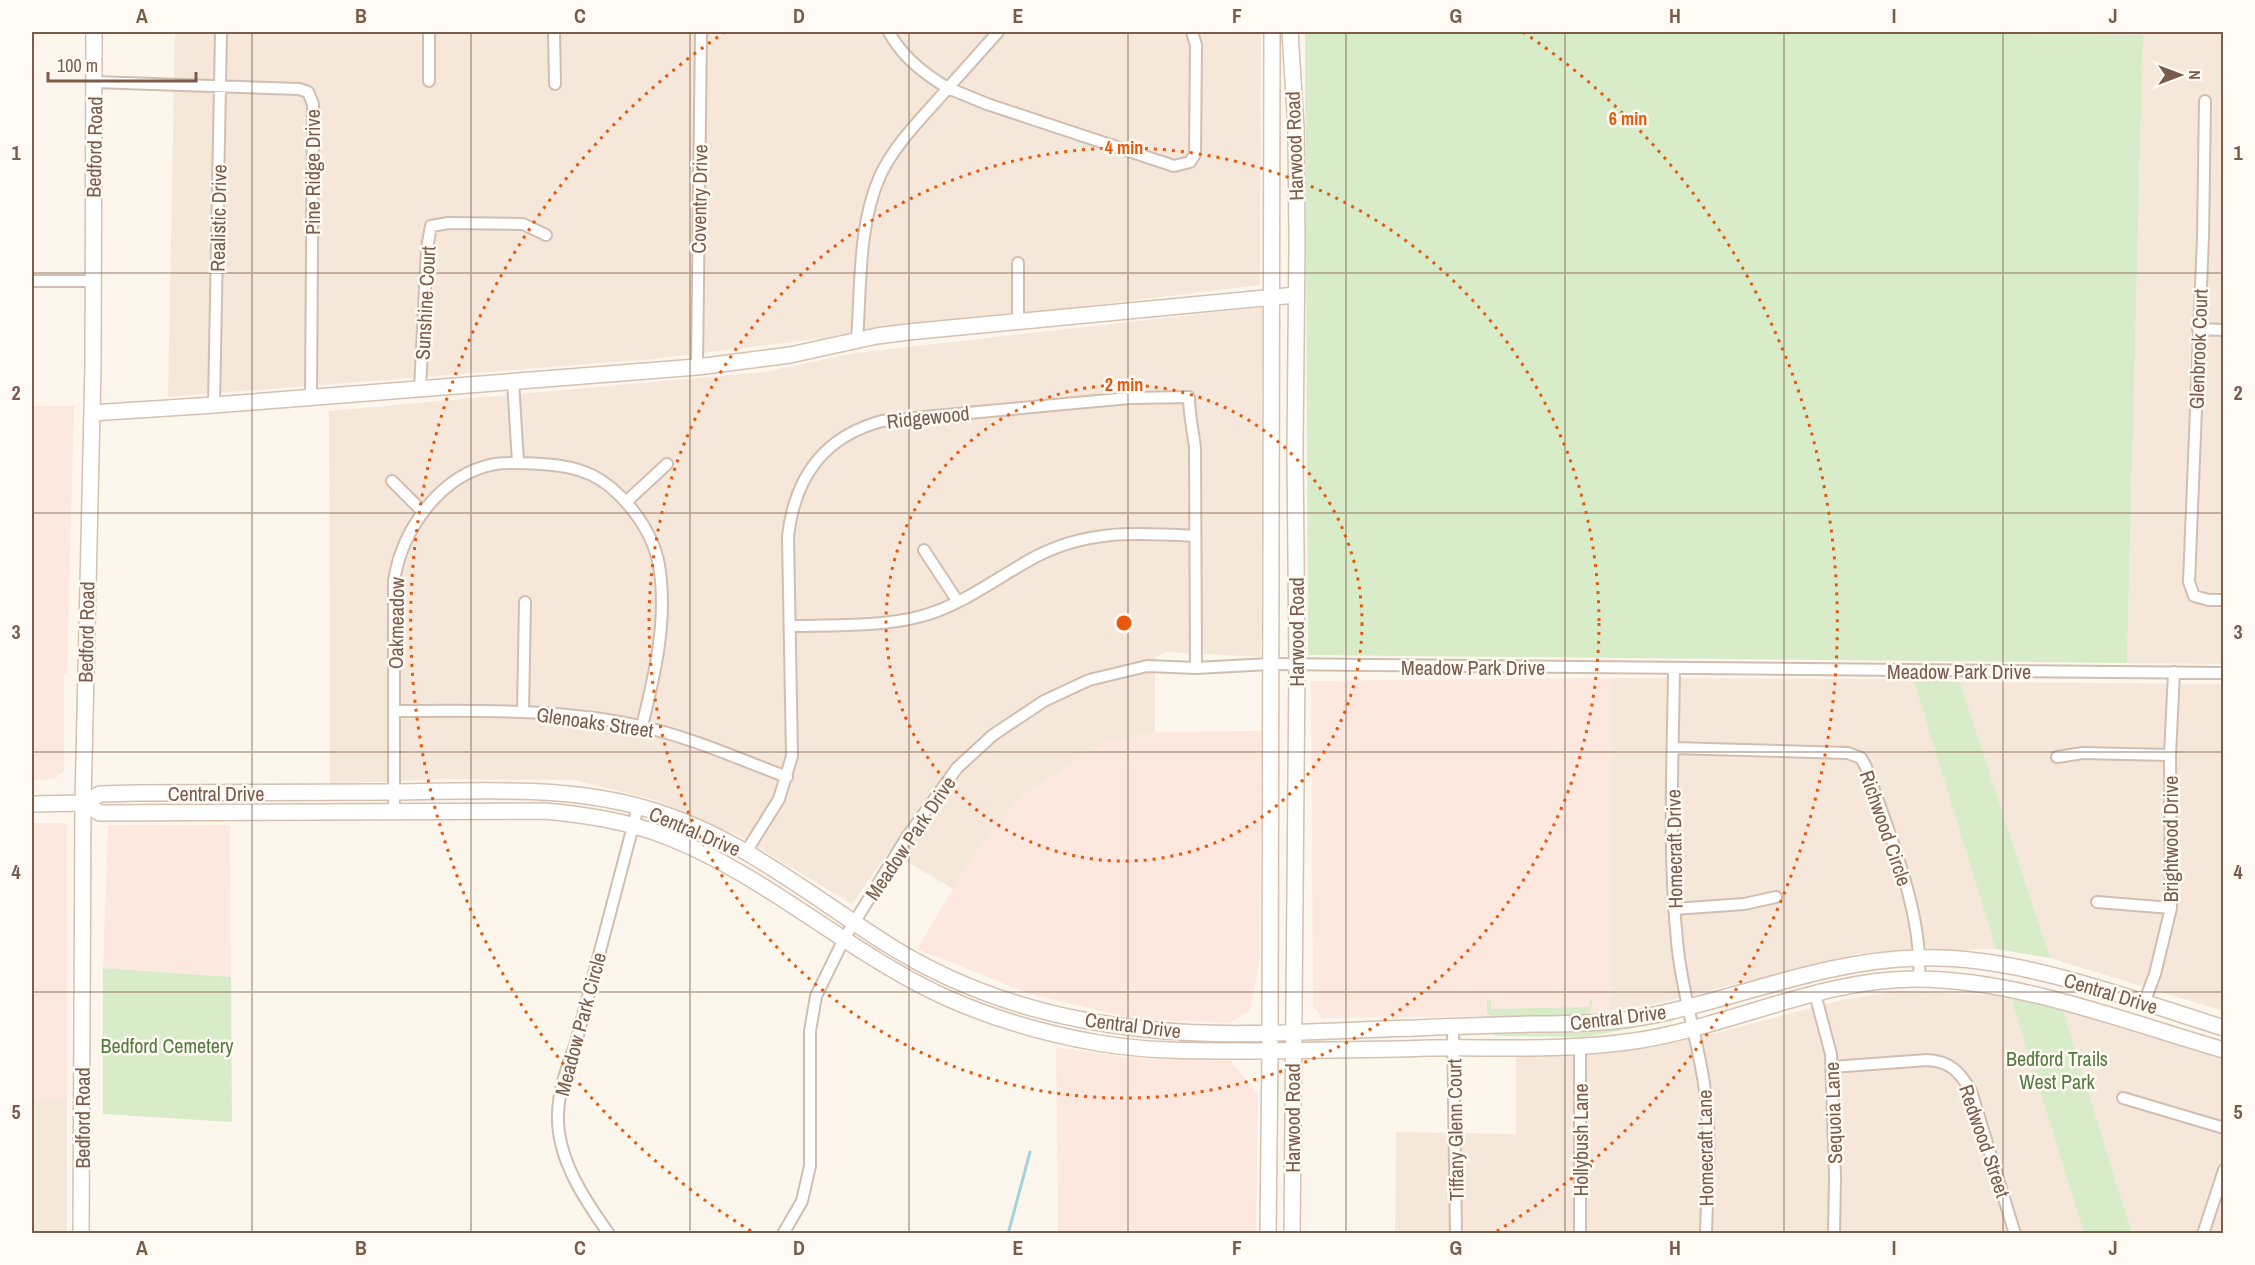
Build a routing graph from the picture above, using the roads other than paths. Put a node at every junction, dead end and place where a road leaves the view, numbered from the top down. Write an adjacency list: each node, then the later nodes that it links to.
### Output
1 (94, 32): 12 (main road, Bedford Road)
2 (221, 32): 14 (street, Realistic Drive)
3 (429, 32): 11 (street)
4 (554, 32): 13 (street)
5 (700, 32): 27 (street, Coventry Drive)
6 (889, 32): 15 (street)
7 (998, 32): 15 (street)
8 (1192, 32): 15 (street)
9 (1272, 32): 22 (main road, Harwood Road)
10 (1290, 32): 21 (main road, Harwood Road)
11 (429, 81)
12 (94, 82): 14 (street, Pine Ridge Drive); 20 (main road, Bedford Road)
13 (555, 84)
14 (220, 88): 30 (street, Pine Ridge Drive); 31 (street, Realistic Drive)
15 (948, 88): 26 (street)
16 (2205, 100): 24 (street, Glenbrook Court)
17 (546, 235): 29 (street, Sunshine Court)
18 (1018, 263): 23 (street)
19 (32, 281): 20 (street)
20 (93, 281): 32 (main road, Bedford Road)
21 (1296, 295): 22 (main road); 45 (main road, Harwood Road)
22 (1271, 298): 23 (main road); 44 (main road, Harwood Road)
23 (1018, 321): 26 (main road)
24 (2198, 329): 25 (street); 40 (street, Glenbrook Court)
25 (2223, 330)
26 (857, 340): 27 (main road)
27 (697, 367): 28 (main road)
28 (513, 382): 29 (main road); 33 (street)
29 (420, 389): 30 (main road)
30 (311, 397): 31 (main road)
31 (214, 405): 32 (main road)
32 (92, 412): 58 (main road, Bedford Road)
33 (518, 462): 36 (street, Oakmeadow); 37 (street, Oakmeadow)
34 (668, 464): 36 (street)
35 (392, 481): 37 (street)
36 (626, 502): 52 (street, Oakmeadow)
37 (423, 512): 50 (street, Oakmeadow)
38 (1195, 536): 42 (street); 43 (street, Ridgewood); 46 (street, Ridgewood)
39 (924, 550): 42 (street)
40 (2223, 600)
41 (525, 602): 51 (street)
42 (958, 602): 43 (street)
43 (790, 626): 56 (street, Ridgewood)
44 (1270, 664): 45 (street, Meadow Park Drive); 46 (street, Meadow Park Drive); 64 (main road, Harwood Road)
45 (1297, 666): 47 (street, Meadow Park Drive); 63 (main road, Harwood Road)
46 (1196, 668): 70 (street, Meadow Park Drive)
47 (1674, 668): 48 (street, Meadow Park Drive); 53 (street, Homecraft Drive)
48 (2174, 672): 49 (street, Meadow Park Drive); 54 (street, Brightwood Drive)
49 (2223, 673)
50 (395, 711): 51 (street, Glenoaks Street); 57 (street, Oakmeadow)
51 (523, 712): 52 (street, Glenoaks Street)
52 (642, 726): 56 (street, Glenoaks Street)
53 (1673, 748): 69 (street, Homecraft Drive); 72 (street, Richwood Circle)
54 (2170, 755): 55 (street); 68 (street, Brightwood Drive)
55 (2057, 757)
56 (787, 777): 65 (street, Ridgewood)
57 (394, 792): 58 (main road, Central Drive); 60 (main road, Central Drive); 61 (street, Oakmeadow)
58 (82, 803): 59 (main road, Central Drive); 61 (main road, Central Drive); 95 (main road, Bedford Road)
59 (32, 804)
60 (639, 807): 62 (street, Meadow Park Circle); 65 (main road, Central Drive)
61 (394, 811): 62 (main road, Central Drive)
62 (634, 825): 71 (main road, Central Drive); 96 (street, Meadow Park Circle)
63 (1295, 841): 64 (main road); 83 (main road, Harwood Road)
64 (1271, 842): 84 (main road, Harwood Road)
65 (746, 852): 70 (main road, Central Drive)
66 (1776, 897): 69 (street)
67 (2097, 902): 68 (street)
68 (2171, 908): 77 (street, Brightwood Drive)
69 (1674, 909): 78 (street, Homecraft Drive)
70 (855, 923): 71 (street, Meadow Park Drive); 74 (main road, Central Drive)
71 (844, 939): 76 (main road, Central Drive); 97 (street)
72 (1920, 957): 73 (street, Richwood Circle); 77 (main road, Central Drive); 78 (main road, Central Drive)
73 (1920, 979): 75 (main road, Central Drive); 88 (main road, Central Drive)
74 (961, 982): 76 (main road); 79 (main road, Central Drive)
75 (1815, 994): 82 (main road, Central Drive); 91 (street, Sequoia Lane)
76 (953, 1000): 85 (main road, Central Drive)
77 (2144, 1003): 81 (main road, Central Drive)
78 (1687, 1006): 80 (main road, Central Drive); 82 (street, Homecraft Drive)
79 (1114, 1025): 84 (main road, Central Drive); 85 (main road)
80 (1454, 1027): 83 (main road, Central Drive); 87 (street, Tiffany Glenn Court)
81 (2223, 1028)
82 (1692, 1029): 86 (main road, Central Drive); 102 (street, Homecraft Lane)
83 (1293, 1032): 84 (main road, Central Drive); 90 (main road, Harwood Road)
84 (1270, 1033): 89 (main road, Harwood Road)
85 (1111, 1044): 89 (main road, Central Drive)
86 (1580, 1046): 87 (main road, Central Drive); 101 (street, Hollybush Lane)
87 (1454, 1048): 90 (main road, Central Drive); 100 (street, Tiffany Glenn Court)
88 (2223, 1050)
89 (1270, 1051): 90 (main road, Central Drive); 98 (main road, Harwood Road)
90 (1293, 1051): 99 (main road, Harwood Road)
91 (1832, 1067): 103 (street, Sequoia Lane); 104 (street, Redwood Street)
92 (2123, 1098): 93 (street)
93 (2223, 1128)
94 (2223, 1170): 105 (street)
95 (81, 1233)
96 (609, 1233)
97 (783, 1233)
98 (1268, 1233)
99 (1292, 1233)
100 (1456, 1233)
101 (1580, 1233)
102 (1706, 1233)
103 (1834, 1233)
104 (2015, 1233)
105 (2203, 1233)

